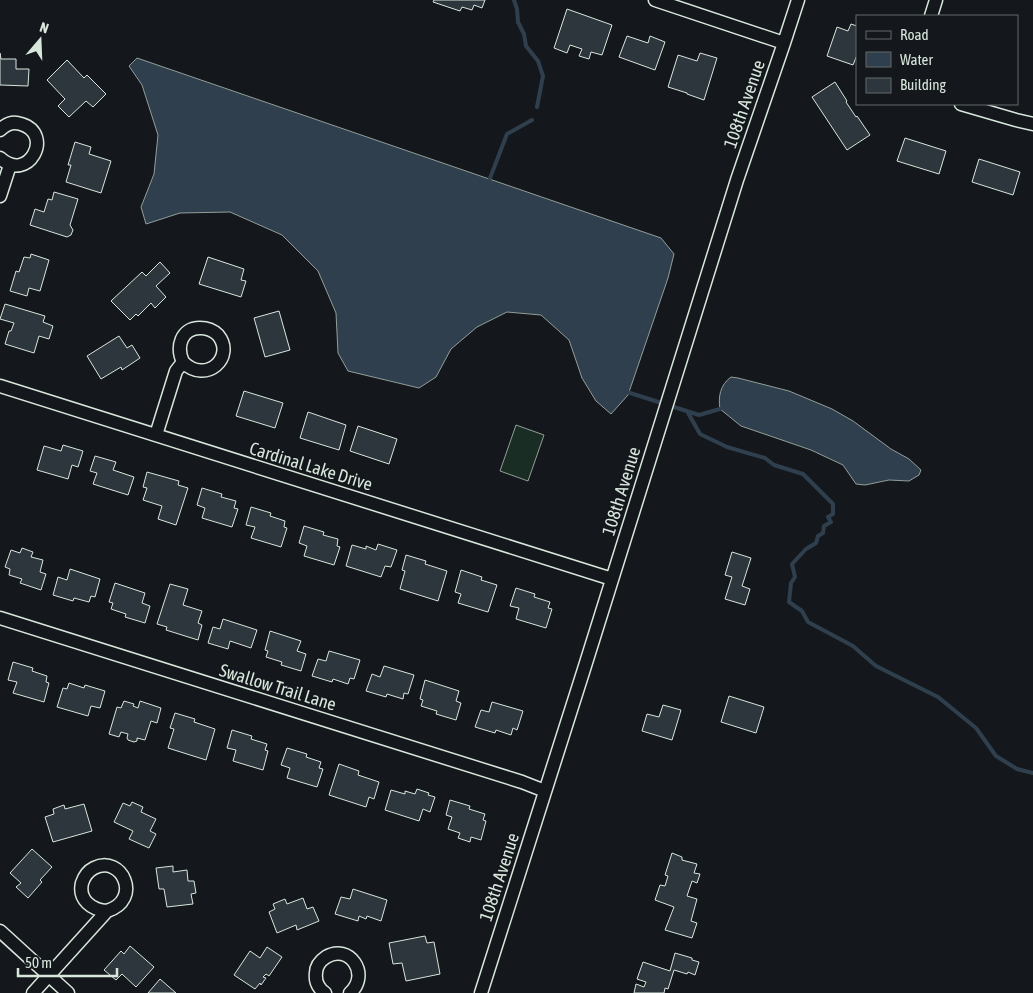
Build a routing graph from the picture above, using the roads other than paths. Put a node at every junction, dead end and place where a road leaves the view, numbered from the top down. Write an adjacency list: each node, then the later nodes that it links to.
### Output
1 (655, 0): 5 (street)
2 (798, 0): 5 (street, 108th Avenue)
3 (936, 0): 4 (street)
4 (931, 15)
5 (784, 42): 14 (street, 108th Avenue)
6 (964, 105): 7 (street)
7 (1033, 124)
8 (0, 130): 9 (street)
9 (5, 162): 10 (street)
10 (0, 196)
11 (183, 362): 13 (street)
12 (0, 386): 13 (street, Cardinal Lake Drive)
13 (156, 435): 14 (street, Cardinal Lake Drive)
14 (612, 579): 16 (street, 108th Avenue)
15 (0, 618): 16 (street, Swallow Trail Lane)
16 (545, 791): 24 (street, 108th Avenue)
17 (107, 911): 19 (street)
18 (0, 931): 19 (street)
19 (49, 976): 21 (street); 22 (street)
20 (317, 990): 23 (street)
21 (33, 993)
22 (68, 993)
23 (350, 993)
24 (481, 993)

